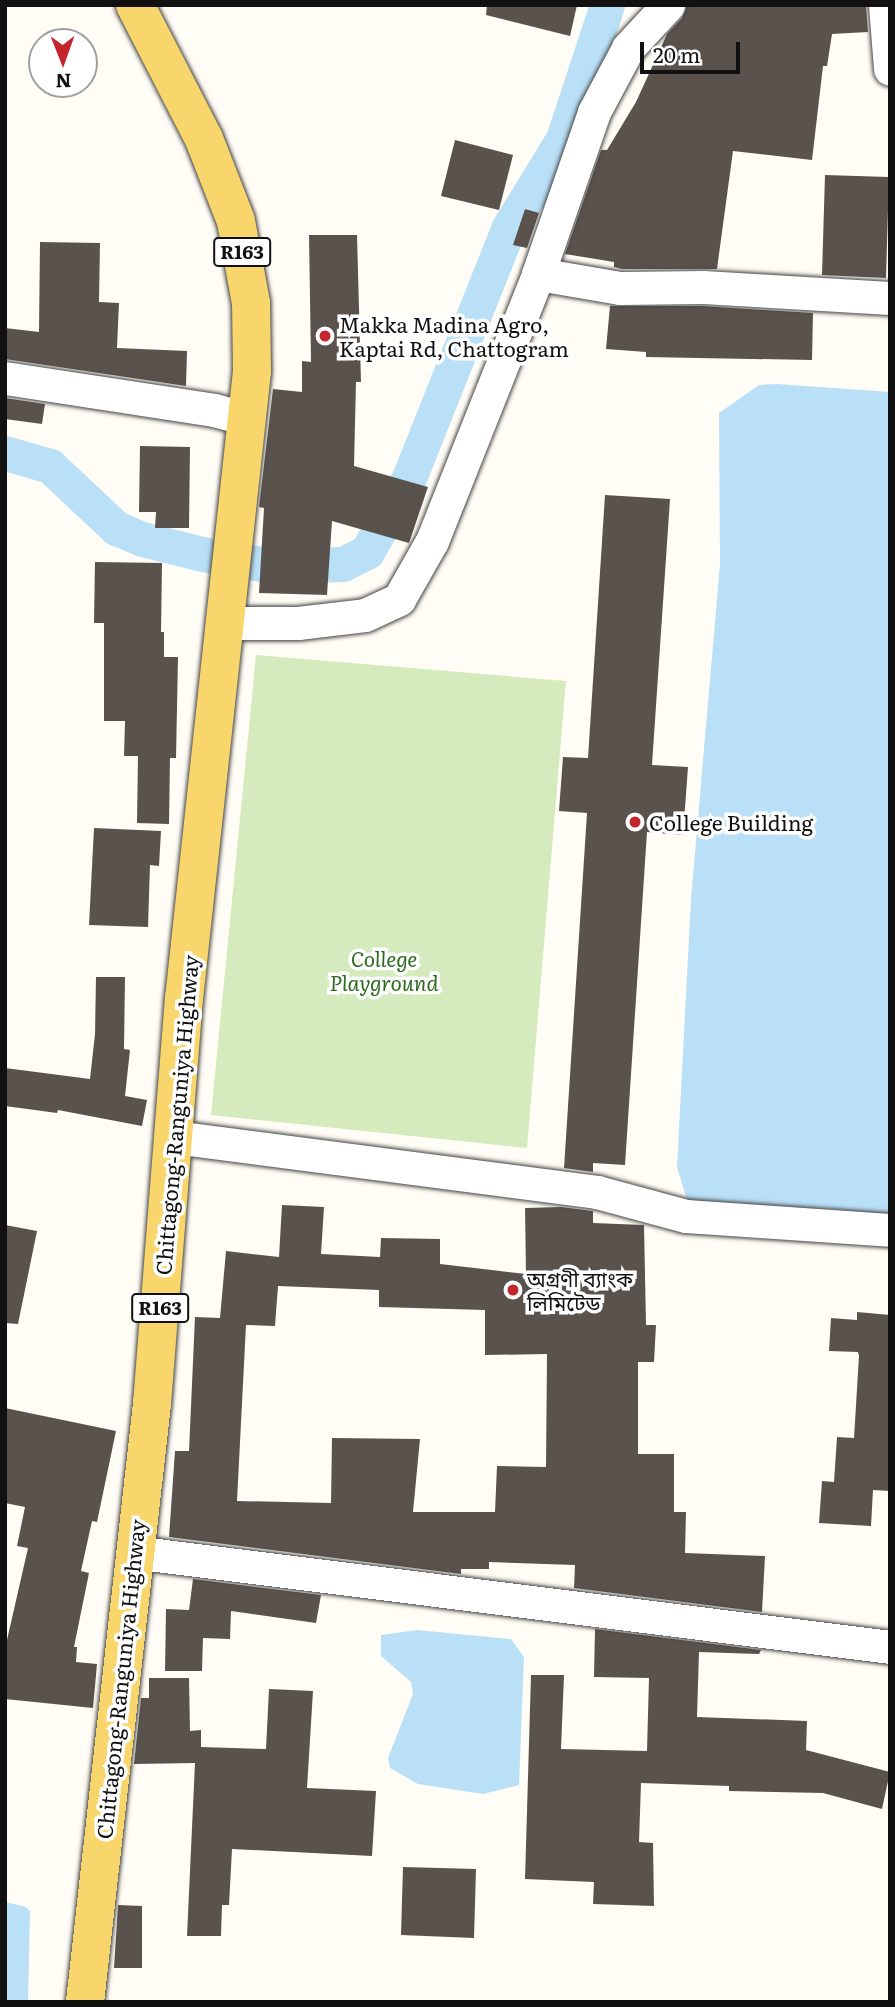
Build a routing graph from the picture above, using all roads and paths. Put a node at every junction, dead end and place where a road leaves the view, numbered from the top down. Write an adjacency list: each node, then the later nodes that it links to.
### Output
1 (135, 5): 8 (main road, R163)
2 (668, 5): 5 (street)
3 (885, 5): 4 (street)
4 (890, 69)
5 (538, 274): 6 (street); 9 (street)
6 (890, 298)
7 (5, 378): 8 (street)
8 (248, 419): 9 (main road, Chittagong-Ranguniya Highway / R163)
9 (227, 618): 10 (main road, Chittagong-Ranguniya Highway / R163)
10 (174, 1137): 11 (street); 12 (main road, Chittagong-Ranguniya Highway / R163)
11 (890, 1230)
12 (133, 1552): 13 (street); 14 (main road, Chittagong-Ranguniya Highway / R163)
13 (890, 1647)
14 (85, 2002)

